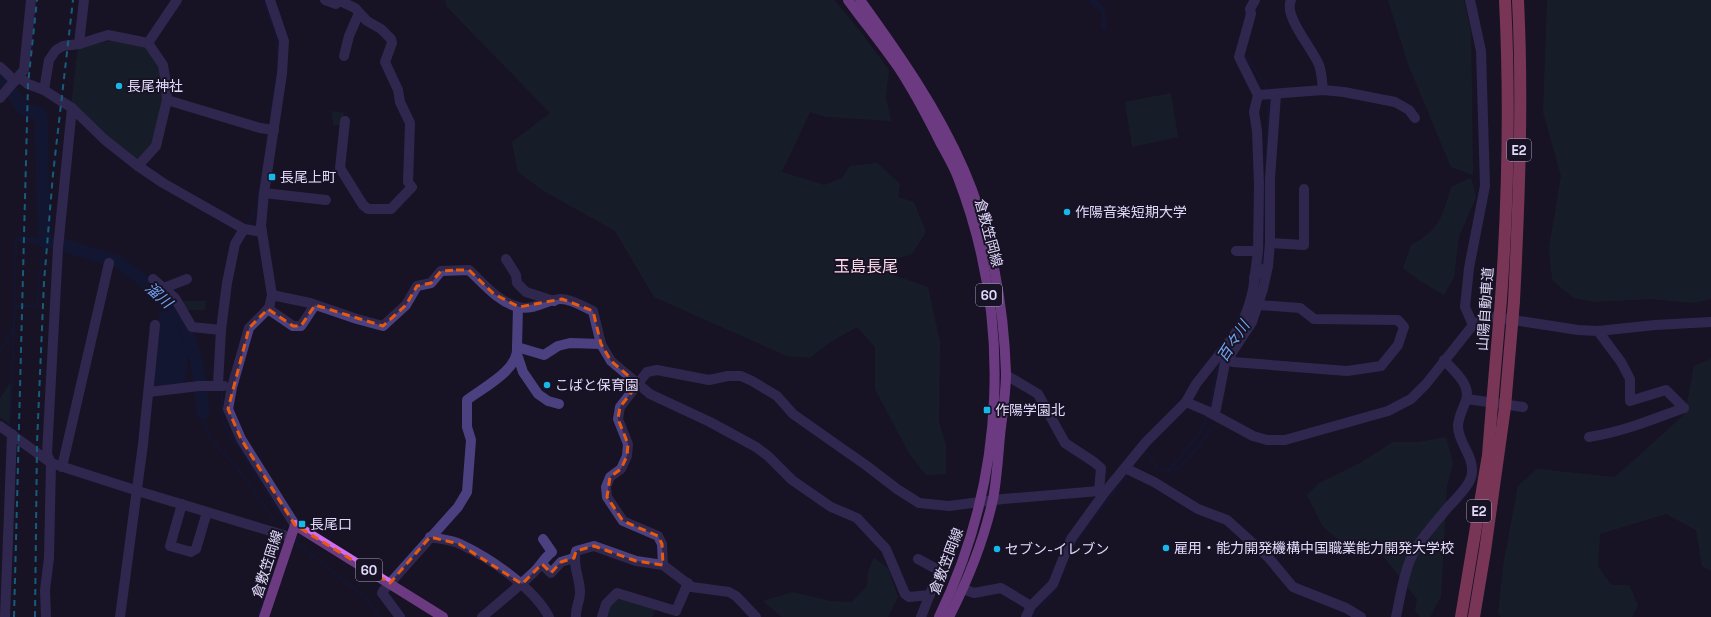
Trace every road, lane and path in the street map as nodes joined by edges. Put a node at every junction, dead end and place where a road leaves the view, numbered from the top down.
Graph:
1 (31, 0) edge
2 (84, 0) edge
3 (177, 0) edge
4 (270, 0) edge
5 (325, 0) edge
6 (338, 0) edge
7 (848, 0) edge
8 (860, 0) edge
9 (1255, 0) edge
10 (1291, 0) edge
11 (1470, 0) edge
12 (1505, 0) edge
13 (1518, 0) edge
14 (356, 7) edge
15 (148, 43) junction
16 (79, 44) junction
17 (344, 56) dead end
18 (0, 67) edge
19 (13, 82) junction
20 (44, 90) junction
21 (1323, 90) junction
22 (1268, 95) junction
23 (0, 98) edge
24 (167, 100) junction
25 (72, 108) junction
26 (1415, 118) dead end
27 (345, 121) dead end
28 (270, 129) junction
29 (138, 166) junction
30 (1264, 185) junction
31 (1304, 189) dead end
32 (264, 193) junction
33 (326, 200) dead end
34 (247, 230) junction
35 (262, 232) junction
36 (1273, 243) junction
37 (1236, 251) dead end
38 (1258, 251) junction
39 (506, 259) dead end
40 (108, 263) dead end
41 (1267, 267) junction
42 (1255, 277) junction
43 (153, 279) dead end
44 (187, 279) dead end
45 (164, 288) junction
46 (272, 295) junction
47 (554, 301) junction
48 (315, 305) junction
49 (1260, 305) junction
50 (518, 307) junction
51 (268, 309) junction
52 (1711, 322) edge
53 (155, 325) dead end
54 (1473, 325) junction
55 (221, 330) junction
56 (1598, 331) junction
57 (601, 344) junction
58 (517, 350) junction
59 (1444, 360) junction
60 (1225, 361) junction
61 (1006, 375) junction
62 (638, 384) junction
63 (223, 385) junction
64 (149, 392) junction
65 (1467, 399) junction
66 (1186, 402) junction
67 (559, 404) dead end
68 (1523, 407) dead end
69 (1210, 413) junction
70 (0, 426) edge
71 (12, 434) junction
72 (1589, 437) dead end
73 (51, 463) junction
74 (62, 466) junction
75 (1127, 469) junction
76 (1102, 491) junction
77 (139, 492) junction
78 (992, 500) junction
79 (981, 502) junction
80 (182, 504) junction
81 (207, 512) junction
82 (295, 525) junction
83 (286, 536) junction
84 (430, 537) junction
85 (543, 539) dead end
86 (574, 558) junction
87 (918, 559) dead end
88 (542, 564) junction
89 (664, 565) junction
90 (688, 583) junction
91 (522, 584) junction
92 (386, 586) junction
93 (963, 589) junction
94 (930, 595) junction
95 (1031, 606) junction
96 (671, 614) edge
97 (0, 616) edge
98 (4, 617) edge
99 (46, 617) edge
100 (120, 617) edge
101 (264, 617) edge
102 (400, 617) edge
103 (443, 617) edge
104 (482, 617) edge
105 (549, 617) edge
106 (576, 617) edge
107 (602, 617) edge
108 (756, 617) edge
109 (921, 617) edge
110 (939, 617) edge
111 (949, 617) edge
112 (1026, 617) edge
113 (1360, 617) edge
114 (1396, 617) edge
115 (1461, 617) edge
116 (1474, 617) edge

1 - 19 street
2 - 16 street
3 - 15 street
4 - 28 street
5 - 6 street
6 - 14 street
7 - 79 main road, 倉敷笠岡線 / 60
8 - 61 main road, 倉敷笠岡線 / 60
9 - 22 street
10 - 21 street
11 - 54 street
12 - 115 highway, 山陽自動車道 / E2, bridge
13 - 116 highway, 山陽自動車道 / E2, bridge
14 - 17 street
14 - 27 street
15 - 16 street
15 - 24 street
16 - 20 street
18 - 19 street
19 - 20 street
19 - 23 street
20 - 25 street
21 - 22 street
21 - 26 street
22 - 30 street
22 - 30 street
24 - 28 street
24 - 29 street
25 - 29 street
25 - 73 street
28 - 32 street
29 - 34 street
30 - 36 street
30 - 38 street
31 - 36 street
32 - 33 street
32 - 35 street
34 - 35 street
34 - 55 street
35 - 46 street
36 - 41 street
37 - 38 street
38 - 42 street
39 - 47 street
40 - 74 street
41 - 42 street
41 - 49 street
42 - 60 street
43 - 45 street
44 - 45 street
45 - 55 street
46 - 48 street
46 - 51 street
47 - 50 street
47 - 57 street
48 - 50 street
48 - 51 street
49 - 60 street
49 - 60 street
50 - 58 street
51 - 63 street
52 - 56 street
53 - 64 street
54 - 56 street
54 - 59 street
55 - 63 street
56 - 72 street
57 - 58 street
57 - 62 street
58 - 67 street
58 - 84 street
59 - 65 street
59 - 69 street
60 - 66 street
60 - 69 street
61 - 76 street
61 - 78 main road, 倉敷笠岡線 / 60
62 - 79 street
62 - 89 street
62 - 94 street
63 - 64 street
63 - 82 street
64 - 77 street
65 - 68 street
65 - 114 street
66 - 69 street
66 - 75 street
70 - 71 street
71 - 73 street
71 - 98 street
73 - 74 street
73 - 99 street
74 - 77 street
75 - 76 street
75 - 113 street
76 - 78 street
76 - 95 street
77 - 80 street
77 - 100 street
78 - 79 street
78 - 93 main road, 倉敷笠岡線 / 60
79 - 110 main road, 倉敷笠岡線 / 60
80 - 81 street
80 - 81 street
81 - 83 street
82 - 83 main road, 倉敷笠岡線
82 - 92 main road, 倉敷笠岡線 / 60
83 - 101 main road, 倉敷笠岡線
84 - 91 street
84 - 92 street
85 - 88 street
86 - 88 street
86 - 89 street
86 - 106 street
87 - 94 street
88 - 91 street
89 - 90 street
90 - 96 street
90 - 108 street
91 - 104 street
91 - 105 street
92 - 102 street
92 - 103 main road, 倉敷笠岡線 / 60
93 - 95 street
93 - 111 main road, 倉敷笠岡線 / 60
94 - 109 street
95 - 112 street
96 - 107 street
97 - 98 street

